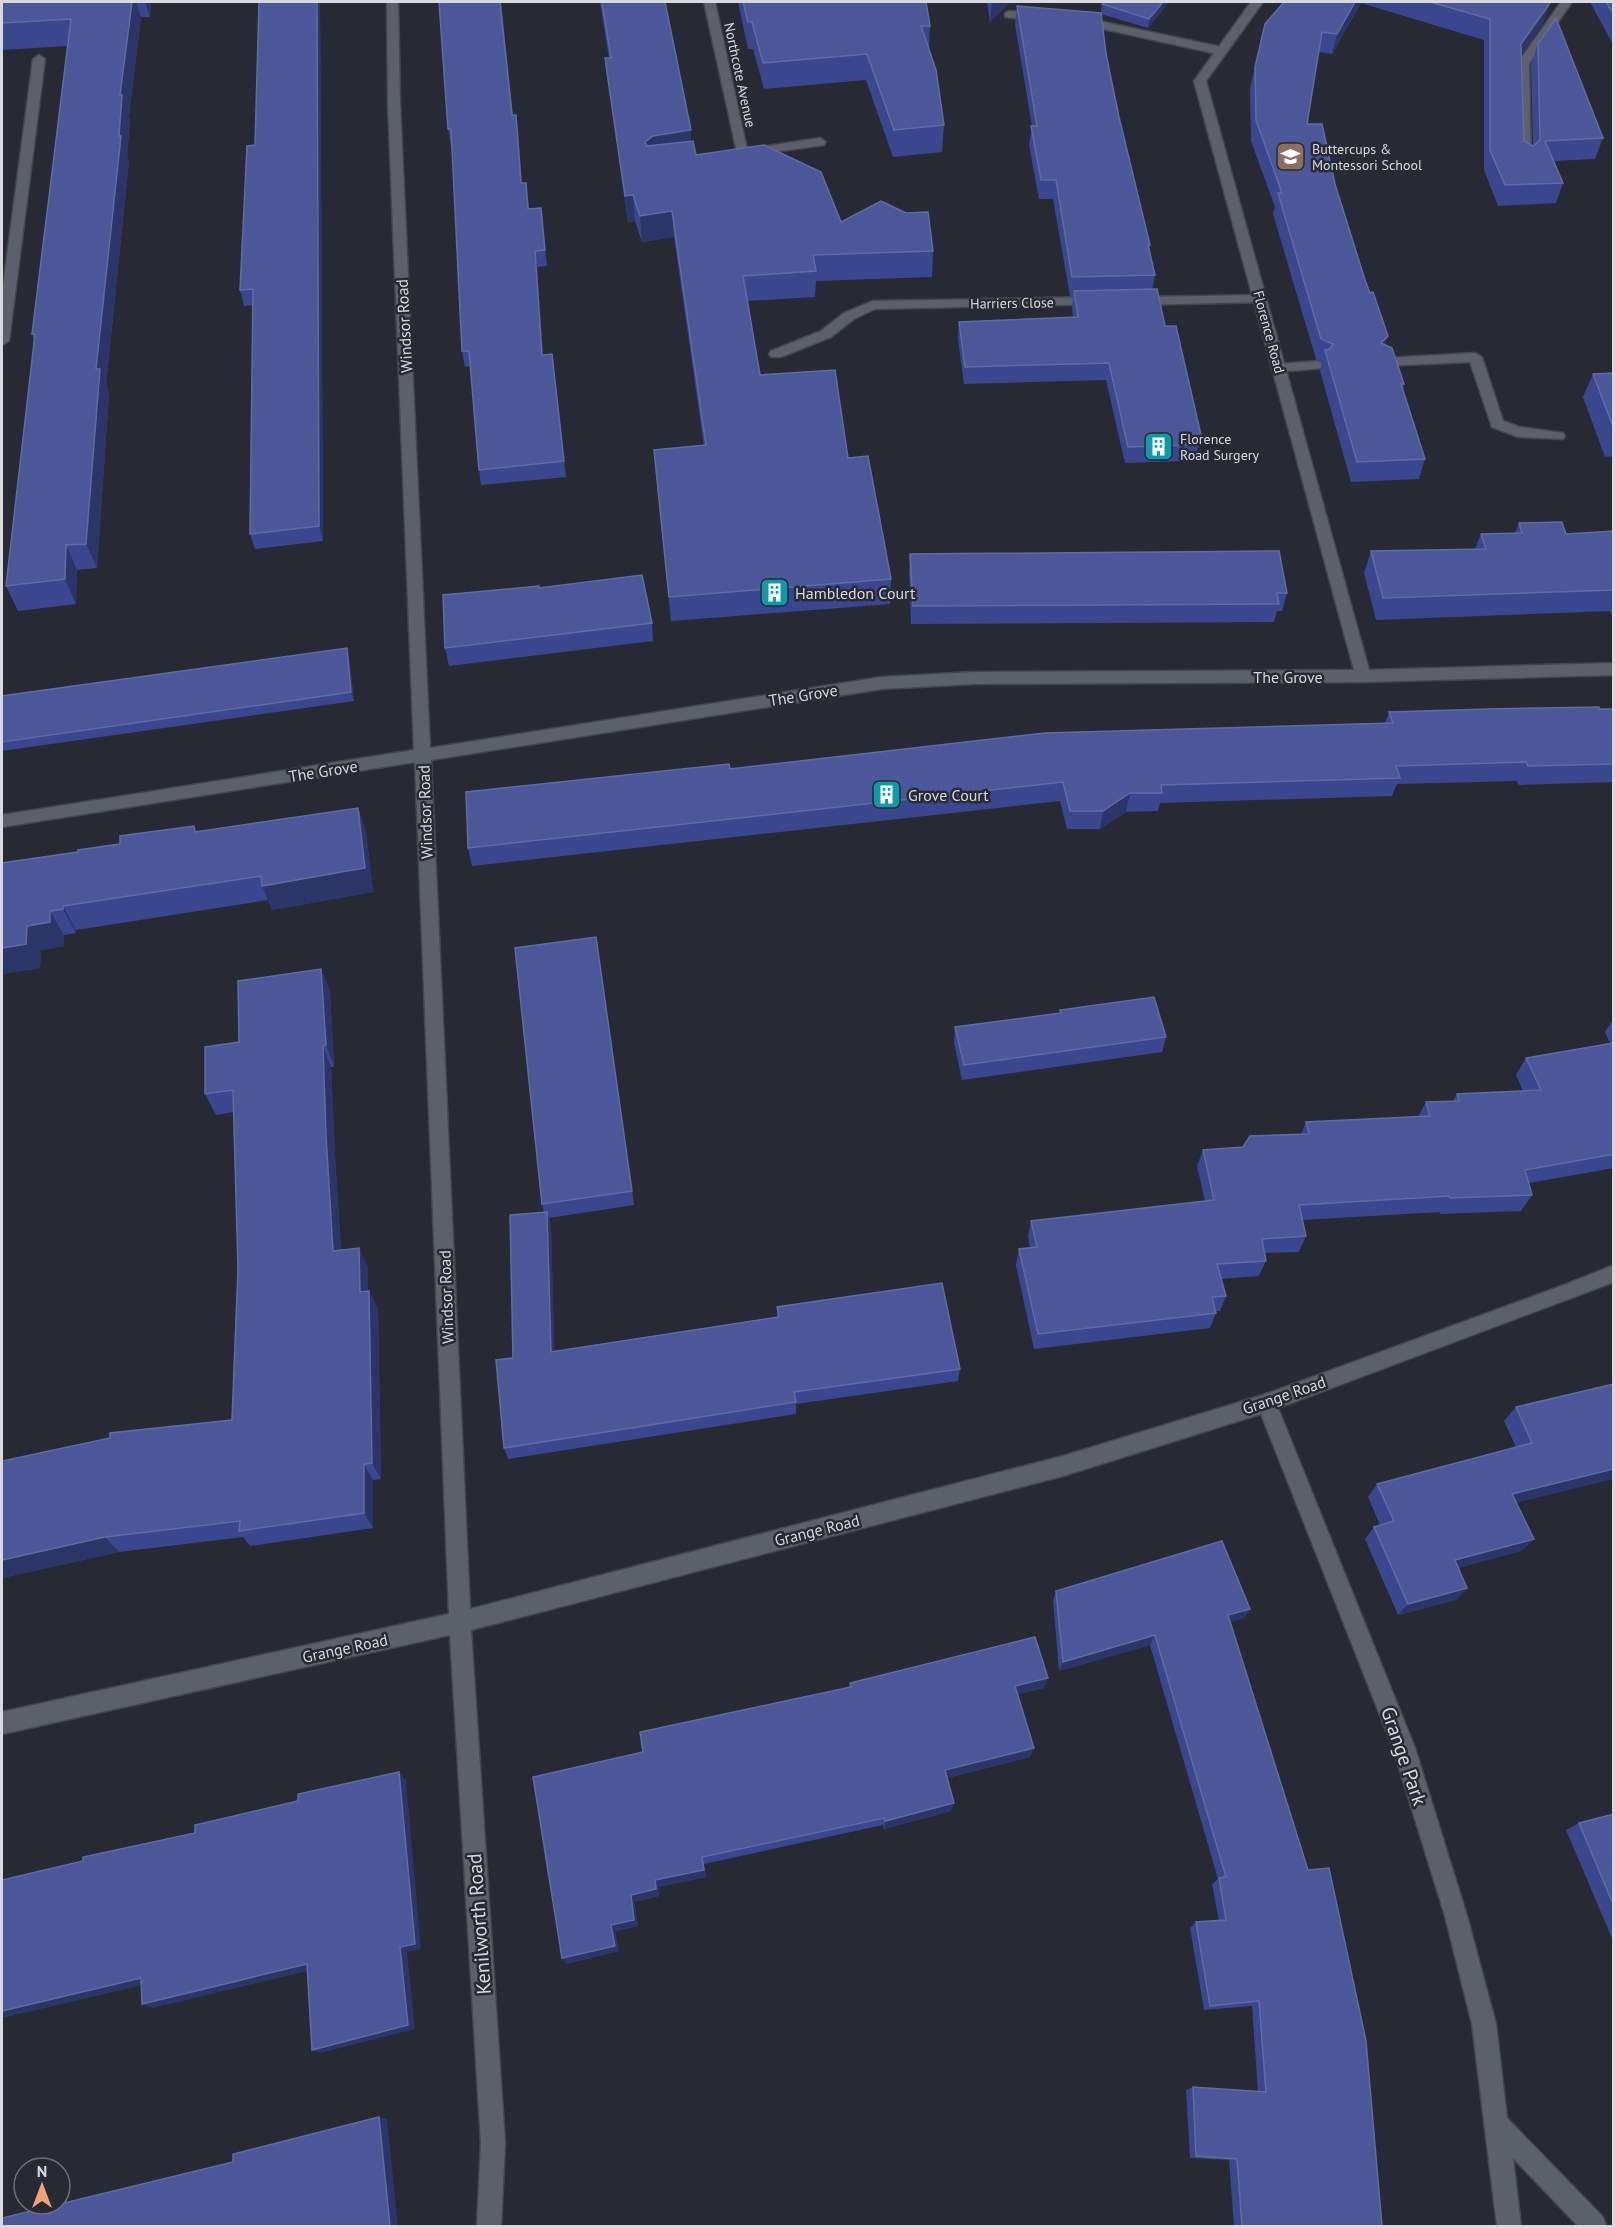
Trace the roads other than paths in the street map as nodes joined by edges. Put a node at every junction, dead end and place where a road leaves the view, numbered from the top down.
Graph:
1 (392, 2) edge
2 (709, 2) edge
3 (1257, 2) edge
4 (1566, 2) edge
5 (1009, 15) dead end
6 (1050, 18) edge
7 (1070, 20) edge
8 (1222, 51) junction
9 (39, 59) dead end
10 (820, 141) dead end
11 (1525, 161) edge
12 (1260, 299) junction
13 (2, 342) edge
14 (776, 354) dead end
15 (1384, 362) edge
16 (1318, 365) dead end
17 (1279, 368) junction
18 (1558, 436) dead end
19 (1614, 669) edge
20 (1363, 676) junction
21 (423, 755) junction
22 (2, 821) edge
23 (1614, 1273) edge
24 (1266, 1403) junction
25 (460, 1622) junction
26 (2, 1723) edge
27 (1496, 2122) junction
28 (489, 2226) edge
29 (1509, 2226) edge
30 (1594, 2226) edge

1 - 21 street, Windsor Road
2 - 10 street, Northcote Avenue
3 - 8 street, Florence Road
4 - 11 street
5 - 6 street
7 - 8 street
8 - 12 street, Florence Road
9 - 13 street
12 - 14 street, Harriers Close
12 - 17 street, Florence Road
15 - 18 street
16 - 17 street
17 - 20 street, Florence Road
19 - 20 street, The Grove
20 - 21 street, The Grove
21 - 22 street, The Grove
21 - 25 street, Windsor Road
23 - 24 street, Grange Road
24 - 25 street, Grange Road
24 - 27 street, Grange Park
25 - 26 street, Grange Road
25 - 28 street, Kenilworth Road
27 - 29 street, Grange Park
27 - 30 street

